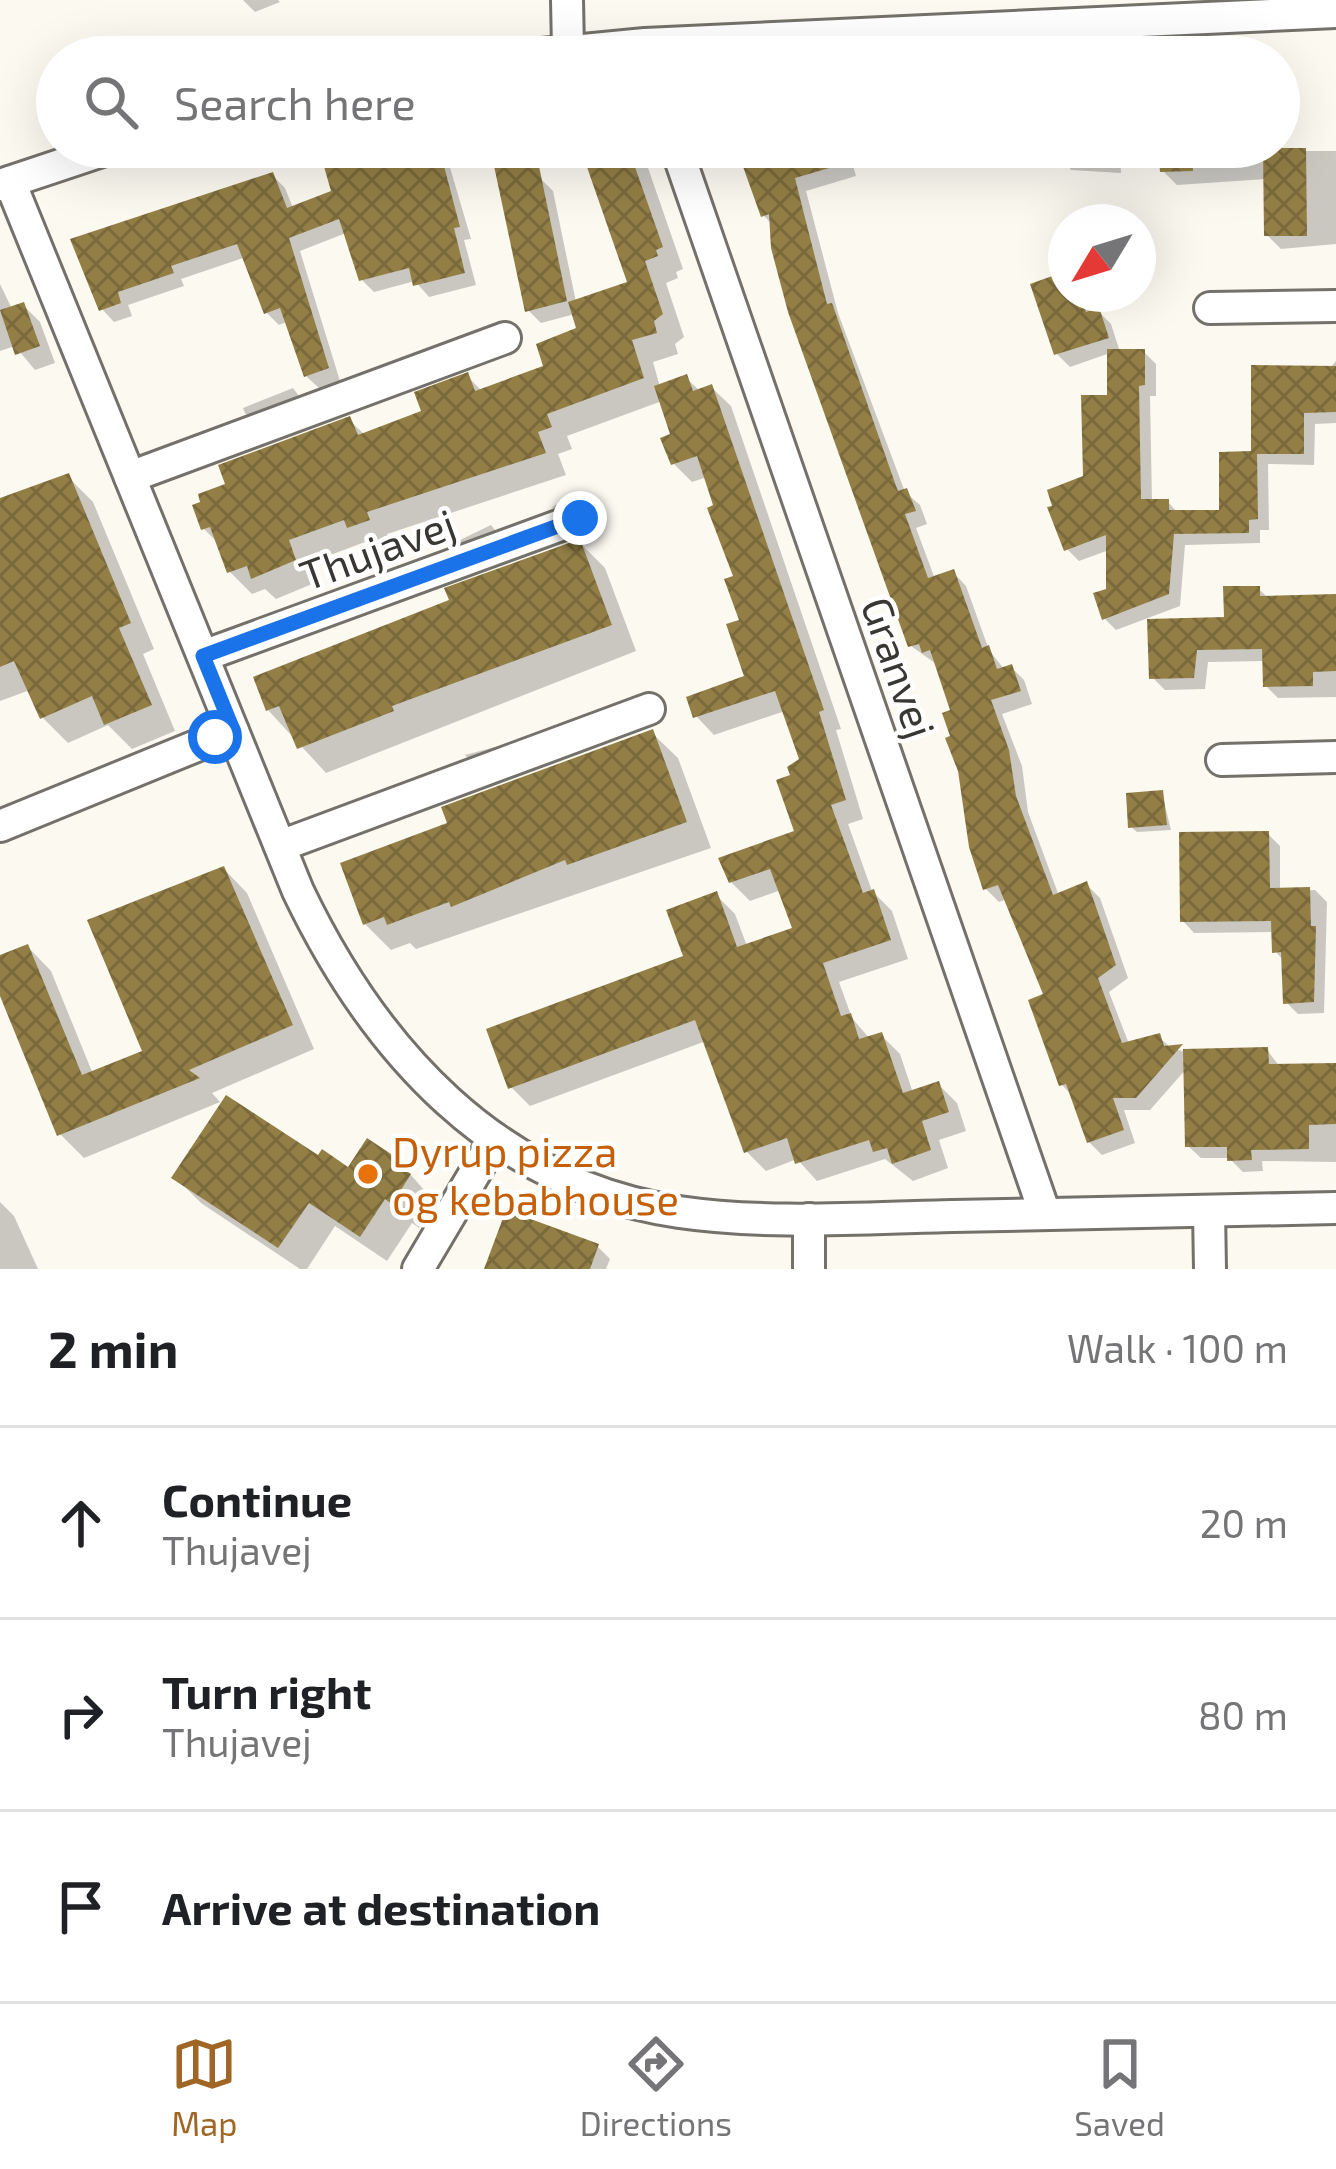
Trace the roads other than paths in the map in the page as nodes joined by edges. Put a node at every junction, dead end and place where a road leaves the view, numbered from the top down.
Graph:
1 (567, 0) edge
2 (1336, 12) edge
3 (568, 36) edge
4 (911, 36) edge
5 (52, 168) edge
6 (683, 168) edge
7 (5, 184) edge
8 (1336, 306) edge
9 (1210, 308) dead end
10 (505, 338) dead end
11 (130, 477) junction
12 (580, 518) dead end
13 (203, 656) junction
14 (649, 710) dead end
15 (233, 730) junction
16 (1336, 757) edge
17 (1222, 760) dead end
18 (0, 826) edge
19 (280, 847) junction
20 (496, 1139) junction
21 (1336, 1208) edge
22 (1209, 1211) junction
23 (1045, 1214) junction
24 (809, 1219) junction
25 (418, 1269) edge
26 (809, 1269) edge
27 (1210, 1269) edge

1 - 3 street
2 - 4 street
5 - 7 street
6 - 23 street, Granvej
7 - 11 street
8 - 9 street
10 - 11 street
11 - 13 street
12 - 13 street, Thujavej
13 - 15 street
14 - 19 street
15 - 18 street
15 - 19 street
16 - 17 street
19 - 20 street
20 - 24 street
20 - 25 street
21 - 22 street
22 - 23 street
22 - 27 street
23 - 24 street
24 - 26 street

